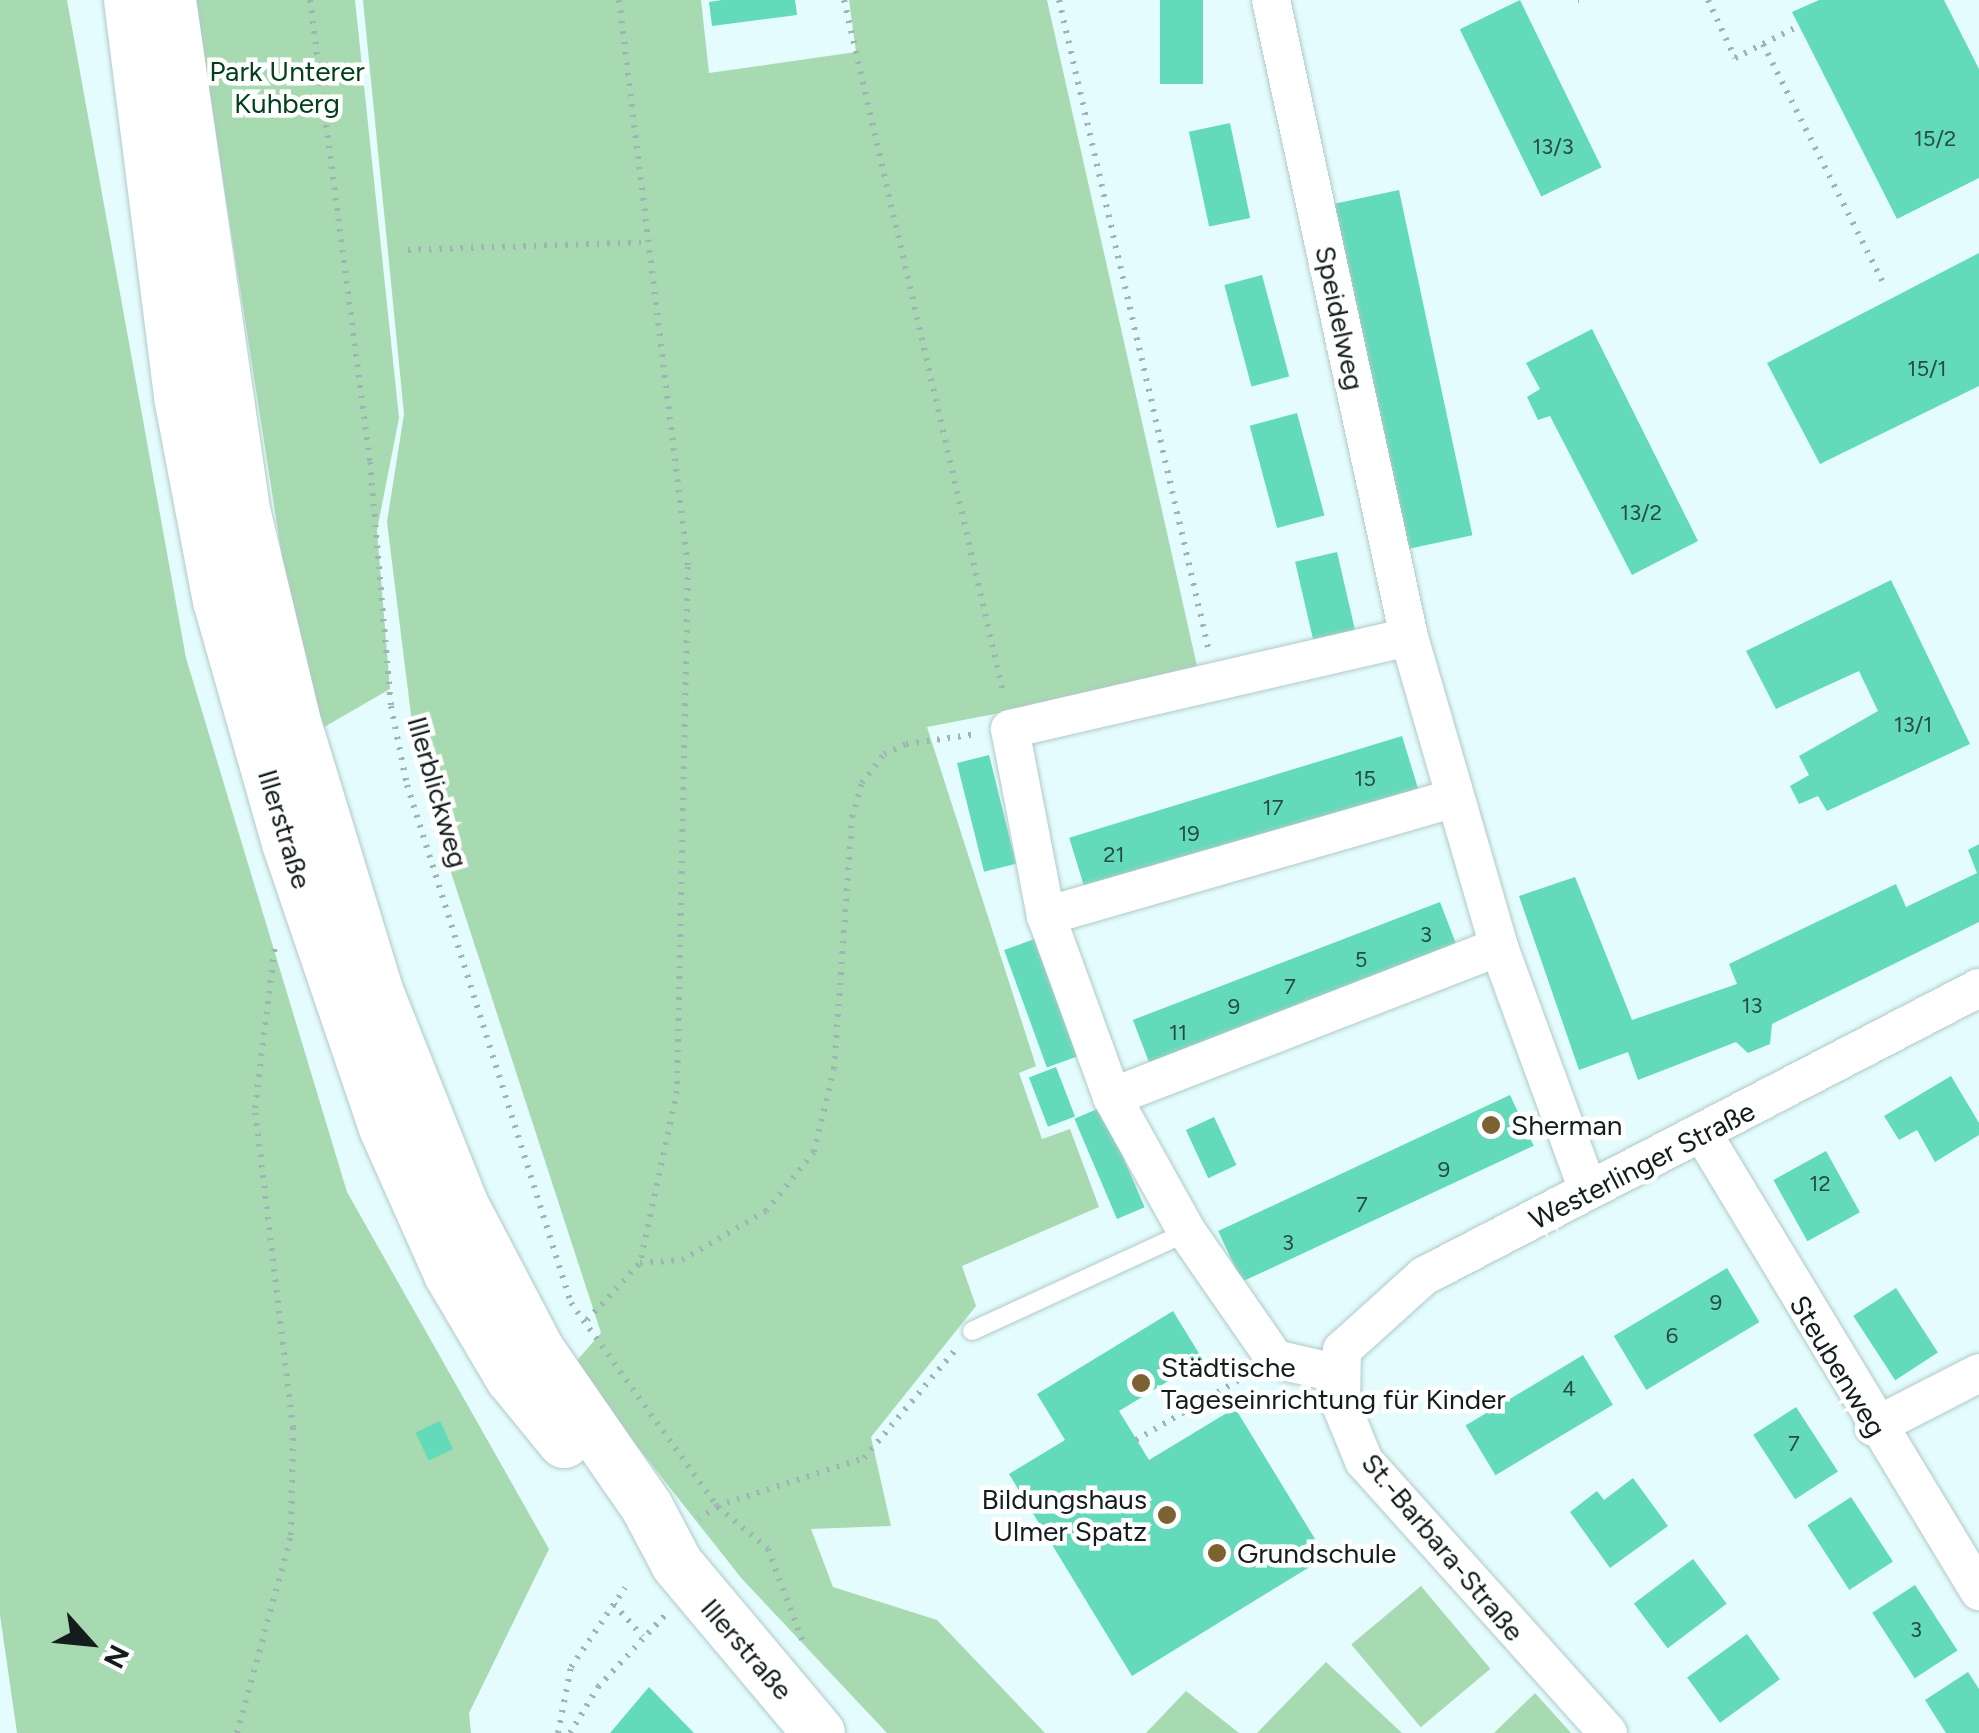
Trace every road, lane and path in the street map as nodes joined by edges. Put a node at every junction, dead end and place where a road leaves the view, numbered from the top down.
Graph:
1 (130, 0) edge
2 (170, 0) edge
3 (310, 0) edge
4 (619, 0) edge
5 (844, 0) edge
6 (1059, 0) edge
7 (1271, 0) edge
8 (1708, 0) edge
9 (1799, 26) dead end
10 (1763, 44) junction
11 (649, 242) junction
12 (408, 250) dead end
13 (1882, 280) dead end
14 (1409, 637) junction
15 (1216, 681) junction
16 (1010, 728) junction
17 (1454, 798) junction
18 (1046, 916) junction
19 (276, 938) dead end
20 (1499, 947) junction
21 (1979, 988) edge
22 (1112, 1097) junction
23 (1704, 1136) junction
24 (1588, 1190) junction
25 (1187, 1232) junction
26 (640, 1263) junction
27 (587, 1320) junction
28 (972, 1331) joint
29 (1276, 1359) junction
30 (1979, 1373) edge
31 (1340, 1374) junction
32 (1874, 1428) junction
33 (1136, 1440) dead end
34 (717, 1506) junction
35 (689, 1558) junction
36 (626, 1588) dead end
37 (1979, 1591) edge
38 (614, 1604) junction
39 (642, 1636) junction
40 (809, 1658) dead end
41 (237, 1733) edge
42 (558, 1733) edge
43 (570, 1733) edge
44 (819, 1733) edge
45 (1608, 1733) edge

1 - 35 main road, Illerstraße
2 - 35 main road, Illerstraße
3 - 27 path, Illerblickweg
4 - 11 path
5 - 16 path
6 - 15 path
7 - 14 street, Speidelweg
8 - 10 path
9 - 10 path
10 - 13 path
11 - 12 path
11 - 26 path
14 - 15 street
14 - 17 street, Speidelweg
15 - 16 street
16 - 18 street
16 - 26 path
17 - 18 street
17 - 20 street, Speidelweg
18 - 22 street
19 - 41 path
20 - 22 street
20 - 24 street, Speidelweg
21 - 23 street, Westerlinger Straße
22 - 25 street
23 - 24 street, Westerlinger Straße
23 - 32 street, Steubenweg
24 - 31 street, Westerlinger Straße
25 - 28 lane
25 - 29 street
26 - 27 path
27 - 34 path, Illerblickweg
28 - 34 path
29 - 31 street
29 - 33 path
30 - 32 street
31 - 45 street, St.-Barbara-Straße
32 - 37 street, Steubenweg
34 - 35 path
34 - 40 path, Illerblickweg
35 - 39 path
35 - 44 main road, Illerstraße
36 - 38 path
38 - 39 path
38 - 42 path
39 - 43 path

